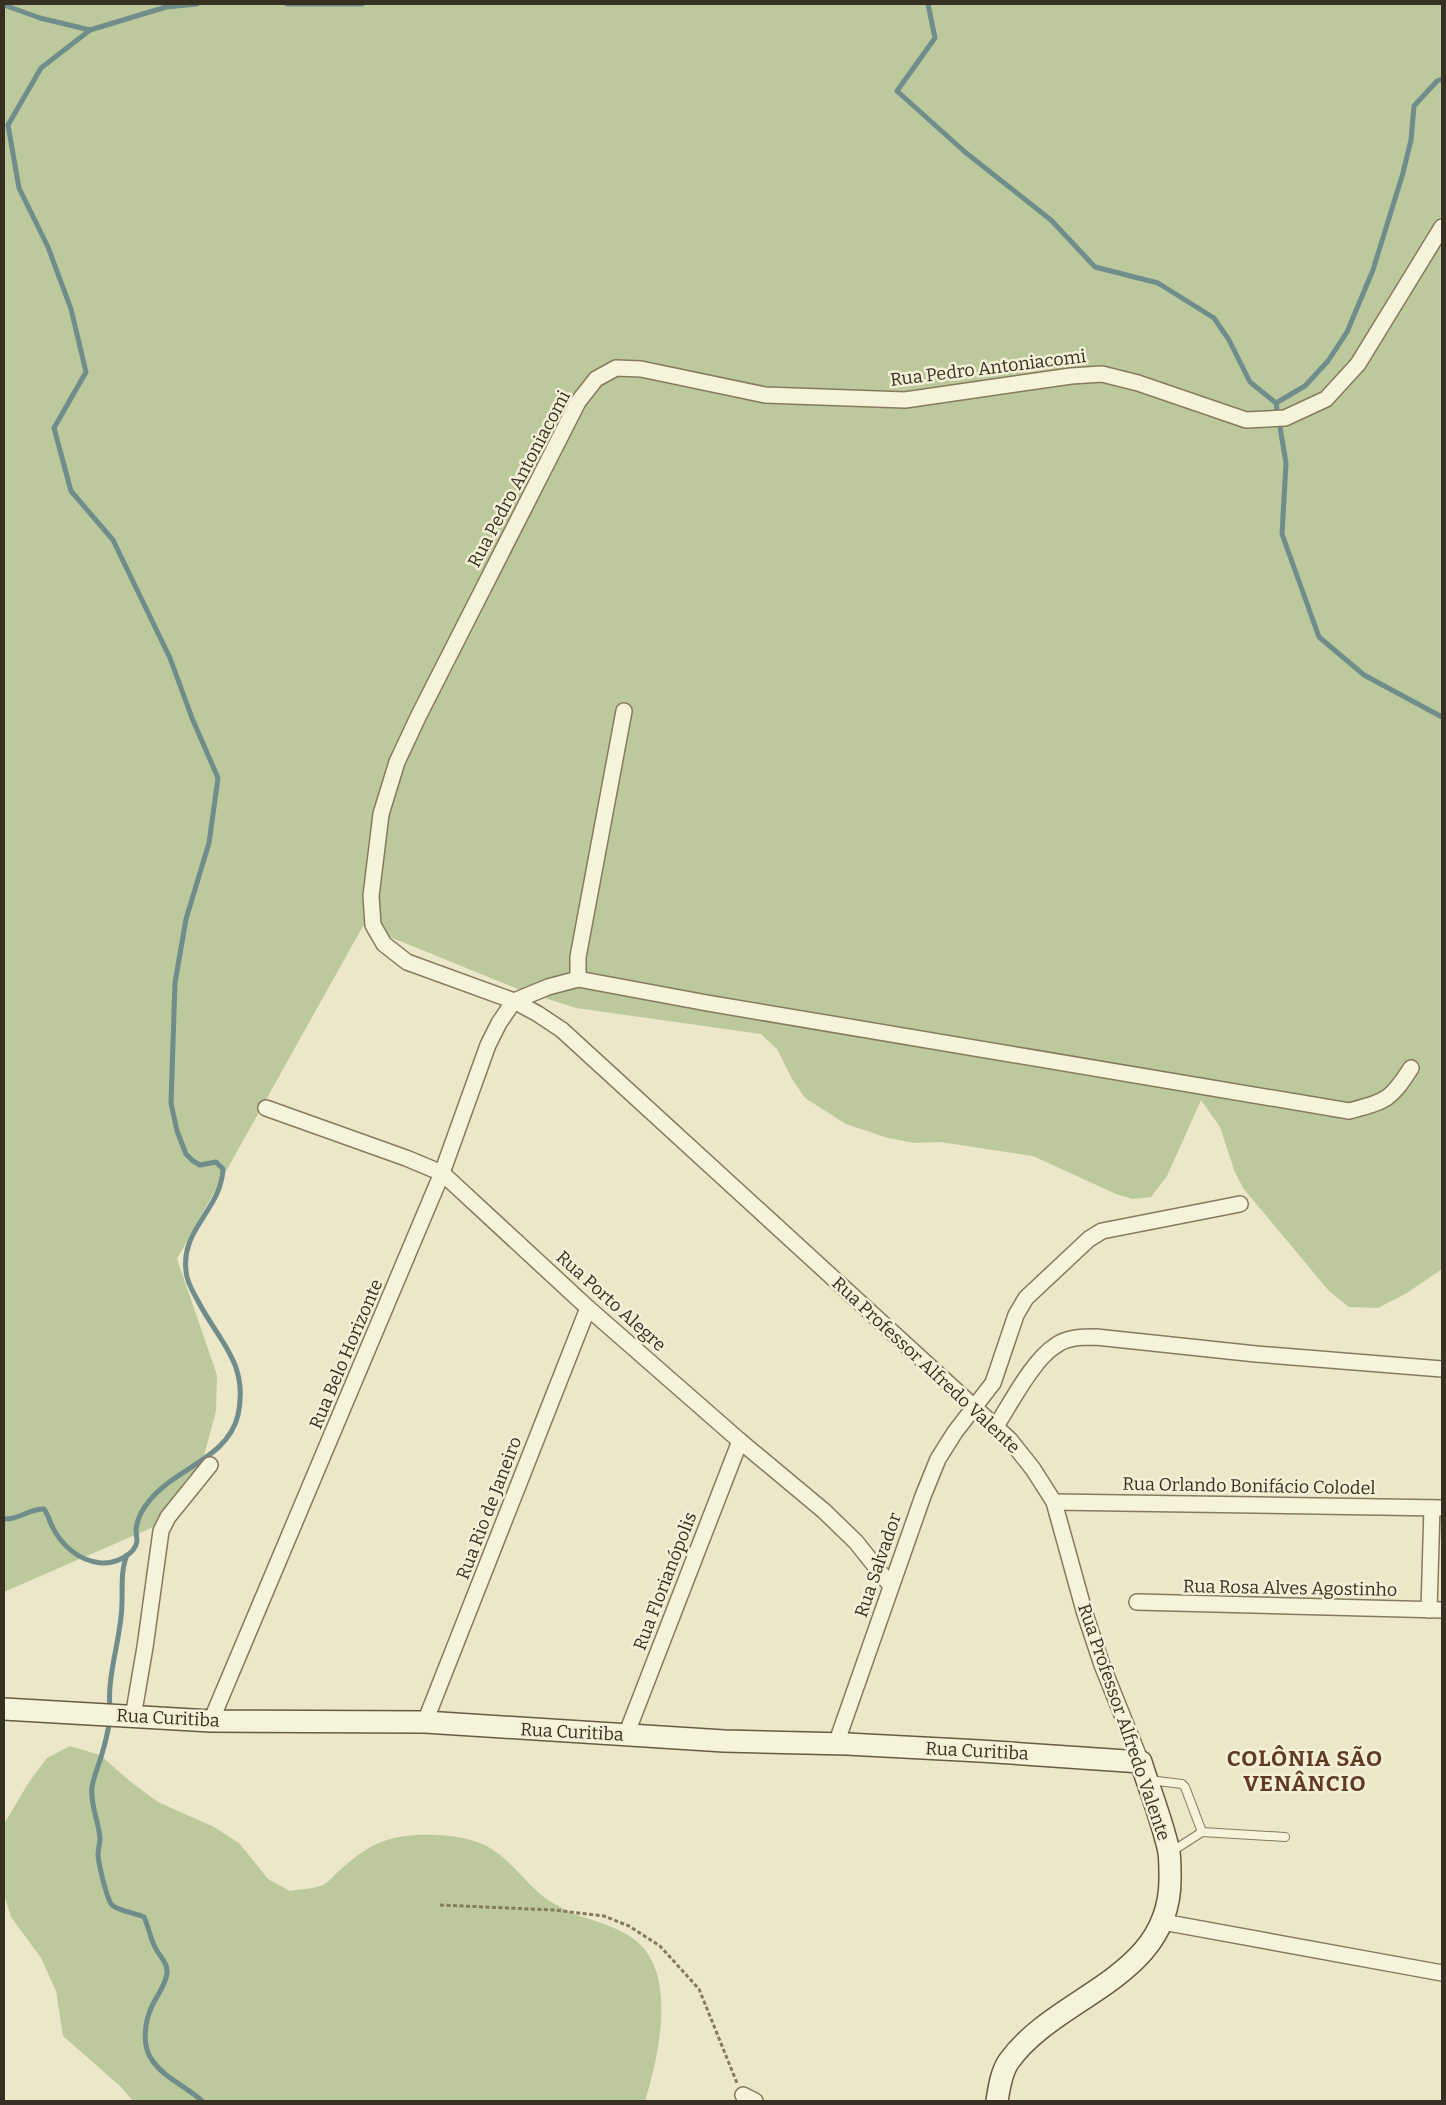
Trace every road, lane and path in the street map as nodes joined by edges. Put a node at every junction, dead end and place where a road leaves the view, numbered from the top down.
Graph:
1 (1442, 227) edge
2 (624, 711) dead end
3 (578, 979) junction
4 (514, 1001) junction
5 (1411, 1068) dead end
6 (266, 1108) dead end
7 (442, 1173) junction
8 (1240, 1204) dead end
9 (588, 1308) junction
10 (1442, 1369) edge
11 (974, 1408) junction
12 (996, 1426) junction
13 (740, 1441) junction
14 (210, 1465) dead end
15 (1054, 1502) junction
16 (1437, 1508) edge
17 (891, 1586) junction
18 (1137, 1602) dead end
19 (1436, 1610) edge
20 (4, 1709) edge
21 (133, 1717) junction
22 (211, 1721) junction
23 (425, 1722) junction
24 (626, 1735) junction
25 (836, 1744) junction
26 (1144, 1771) junction
27 (1202, 1832) junction
28 (1285, 1837) dead end
29 (1169, 1853) junction
30 (440, 1905) dead end
31 (1163, 1922) junction
32 (1442, 1973) edge
33 (749, 2098) edge
34 (997, 2101) edge

1 - 4 street, Rua Pedro Antoniacomi
2 - 3 street
3 - 4 street
3 - 5 street
4 - 7 street, Rua Belo Horizonte
4 - 11 street, Rua Professor Alfredo Valente
6 - 7 street, Rua Porto Alegre
7 - 9 street, Rua Porto Alegre
7 - 22 street, Rua Belo Horizonte
8 - 11 street, Rua Salvador
9 - 13 street, Rua Porto Alegre
9 - 23 street, Rua Rio de Janeiro
10 - 12 street
11 - 12 street, Rua Professor Alfredo Valente
11 - 17 street, Rua Salvador
12 - 15 street, Rua Professor Alfredo Valente
13 - 17 street, Rua Porto Alegre
13 - 24 street, Rua Florianópolis
14 - 21 street
15 - 16 street, Rua Orlando Bonifácio Colodel
15 - 26 street, Rua Professor Alfredo Valente
16 - 19 street
17 - 25 street, Rua Salvador
18 - 19 street, Rua Rosa Alves Agostinho
20 - 21 street, Rua Curitiba
21 - 22 street, Rua Curitiba
22 - 23 street, Rua Curitiba
23 - 24 street, Rua Curitiba
24 - 25 street, Rua Curitiba
25 - 26 street, Rua Curitiba
26 - 27 lane
26 - 29 street, Rua Professor Alfredo Valente
27 - 28 lane
27 - 29 lane
29 - 31 street, Rua Professor Alfredo Valente
30 - 33 path
31 - 32 street
31 - 34 street, Rua Professor Alfredo Valente

